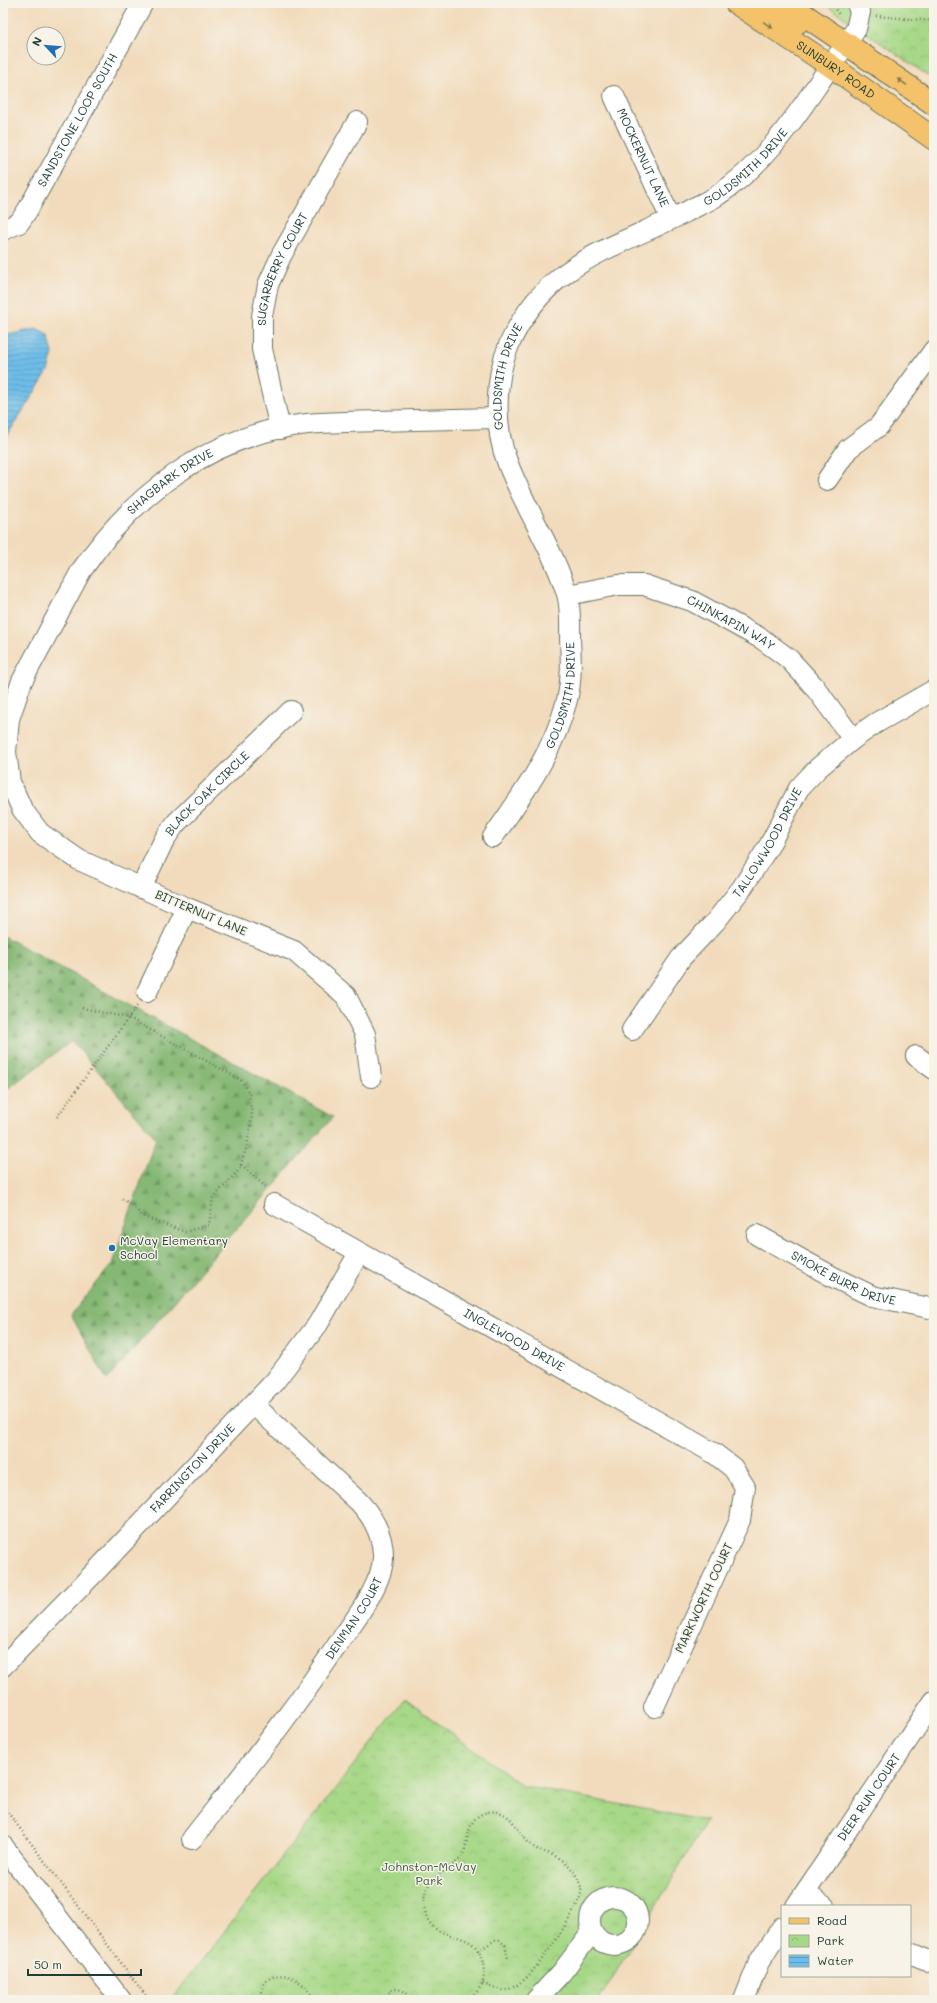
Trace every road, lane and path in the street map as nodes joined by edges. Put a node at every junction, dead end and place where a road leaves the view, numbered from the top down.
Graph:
1 (143, 3) edge
2 (736, 3) edge
3 (767, 3) edge
4 (787, 3) edge
5 (859, 8) edge
6 (934, 21) edge
7 (846, 44) junction
8 (831, 66) junction
9 (614, 96) dead end
10 (934, 104) edge
11 (934, 118) edge
12 (357, 122) dead end
13 (934, 139) edge
14 (671, 219) junction
15 (4, 230) edge
16 (934, 350) edge
17 (498, 418) junction
18 (280, 429) junction
19 (827, 480) dead end
20 (568, 595) junction
21 (934, 690) edge
22 (291, 711) dead end
23 (854, 740) junction
24 (5, 767) edge
25 (493, 837) dead end
26 (141, 888) junction
27 (186, 908) junction
28 (147, 992) joint
29 (82, 1008) dead end
30 (129, 1018) junction
31 (632, 1030) dead end
32 (916, 1056) dead end
33 (934, 1069) edge
34 (371, 1077) dead end
35 (57, 1117) dead end
36 (241, 1165) junction
37 (120, 1198) dead end
38 (274, 1204) joint
39 (757, 1235) dead end
40 (360, 1253) junction
41 (934, 1309) edge
42 (254, 1405) junction
43 (745, 1487) joint
44 (3, 1666) edge
45 (934, 1701) edge
46 (654, 1707) dead end
47 (3, 1806) edge
48 (192, 1839) dead end
49 (3, 1846) edge
50 (800, 1900) edge
51 (820, 1905) edge
52 (781, 1929) edge
53 (592, 1932) dead end
54 (478, 1951) junction
55 (911, 1953) edge
56 (508, 1958) dead end
57 (934, 1963) edge
58 (482, 1983) junction
59 (121, 2000) edge
60 (149, 2000) edge
61 (260, 2000) edge
62 (315, 2000) edge
63 (385, 2000) edge
64 (412, 2000) edge
65 (468, 2000) edge
66 (536, 2000) edge
67 (744, 2000) edge

1 - 15 street, SANDSTONE LOOP SOUTH
2 -> 8 main road, SUNBURY ROAD
3 - 7 main road
4 - 7 main road
5 - 6 path
5 - 7 street, GOLDSMITH DRIVE
7 - 8 street, GOLDSMITH DRIVE
10 -> 7 main road
8 - 11 main road
8 - 13 main road, SUNBURY ROAD
8 - 14 street, GOLDSMITH DRIVE
9 - 14 street, MOCKERNUT LANE
12 - 18 street, SUGARBERRY COURT
14 - 17 street, GOLDSMITH DRIVE
16 - 19 street
17 - 18 street, SHAGBARK DRIVE
17 - 20 street, GOLDSMITH DRIVE
18 - 24 street, SHAGBARK DRIVE
20 - 23 street, CHINKAPIN WAY
20 - 25 street, GOLDSMITH DRIVE
21 - 23 street, TALLOWWOOD DRIVE
22 - 26 street, BLACK OAK CIRCLE
23 - 31 street, TALLOWWOOD DRIVE
24 - 26 street, BITTERNUT LANE
26 - 27 street, BITTERNUT LANE
27 - 28 street
27 - 34 street, BITTERNUT LANE
28 - 30 path
29 - 30 path
30 - 35 path
30 - 36 path
32 - 33 street
36 - 37 path
36 - 38 path
38 - 40 street, INGLEWOOD DRIVE
39 - 41 street, SMOKE BURR DRIVE
40 - 42 street, FARRINGTON DRIVE
40 - 43 street, INGLEWOOD DRIVE
42 - 44 street, FARRINGTON DRIVE
42 - 48 street, DENMAN COURT
43 - 46 street, MARKWORTH COURT
45 - 50 street, DEER RUN COURT
47 - 60 path
49 - 59 street
50 - 51 street
52 - 67 street
53 - 66 street
54 - 56 path
54 - 58 path
54 - 58 path
55 - 57 street
58 - 65 path
61 - 62 path
63 - 64 path

